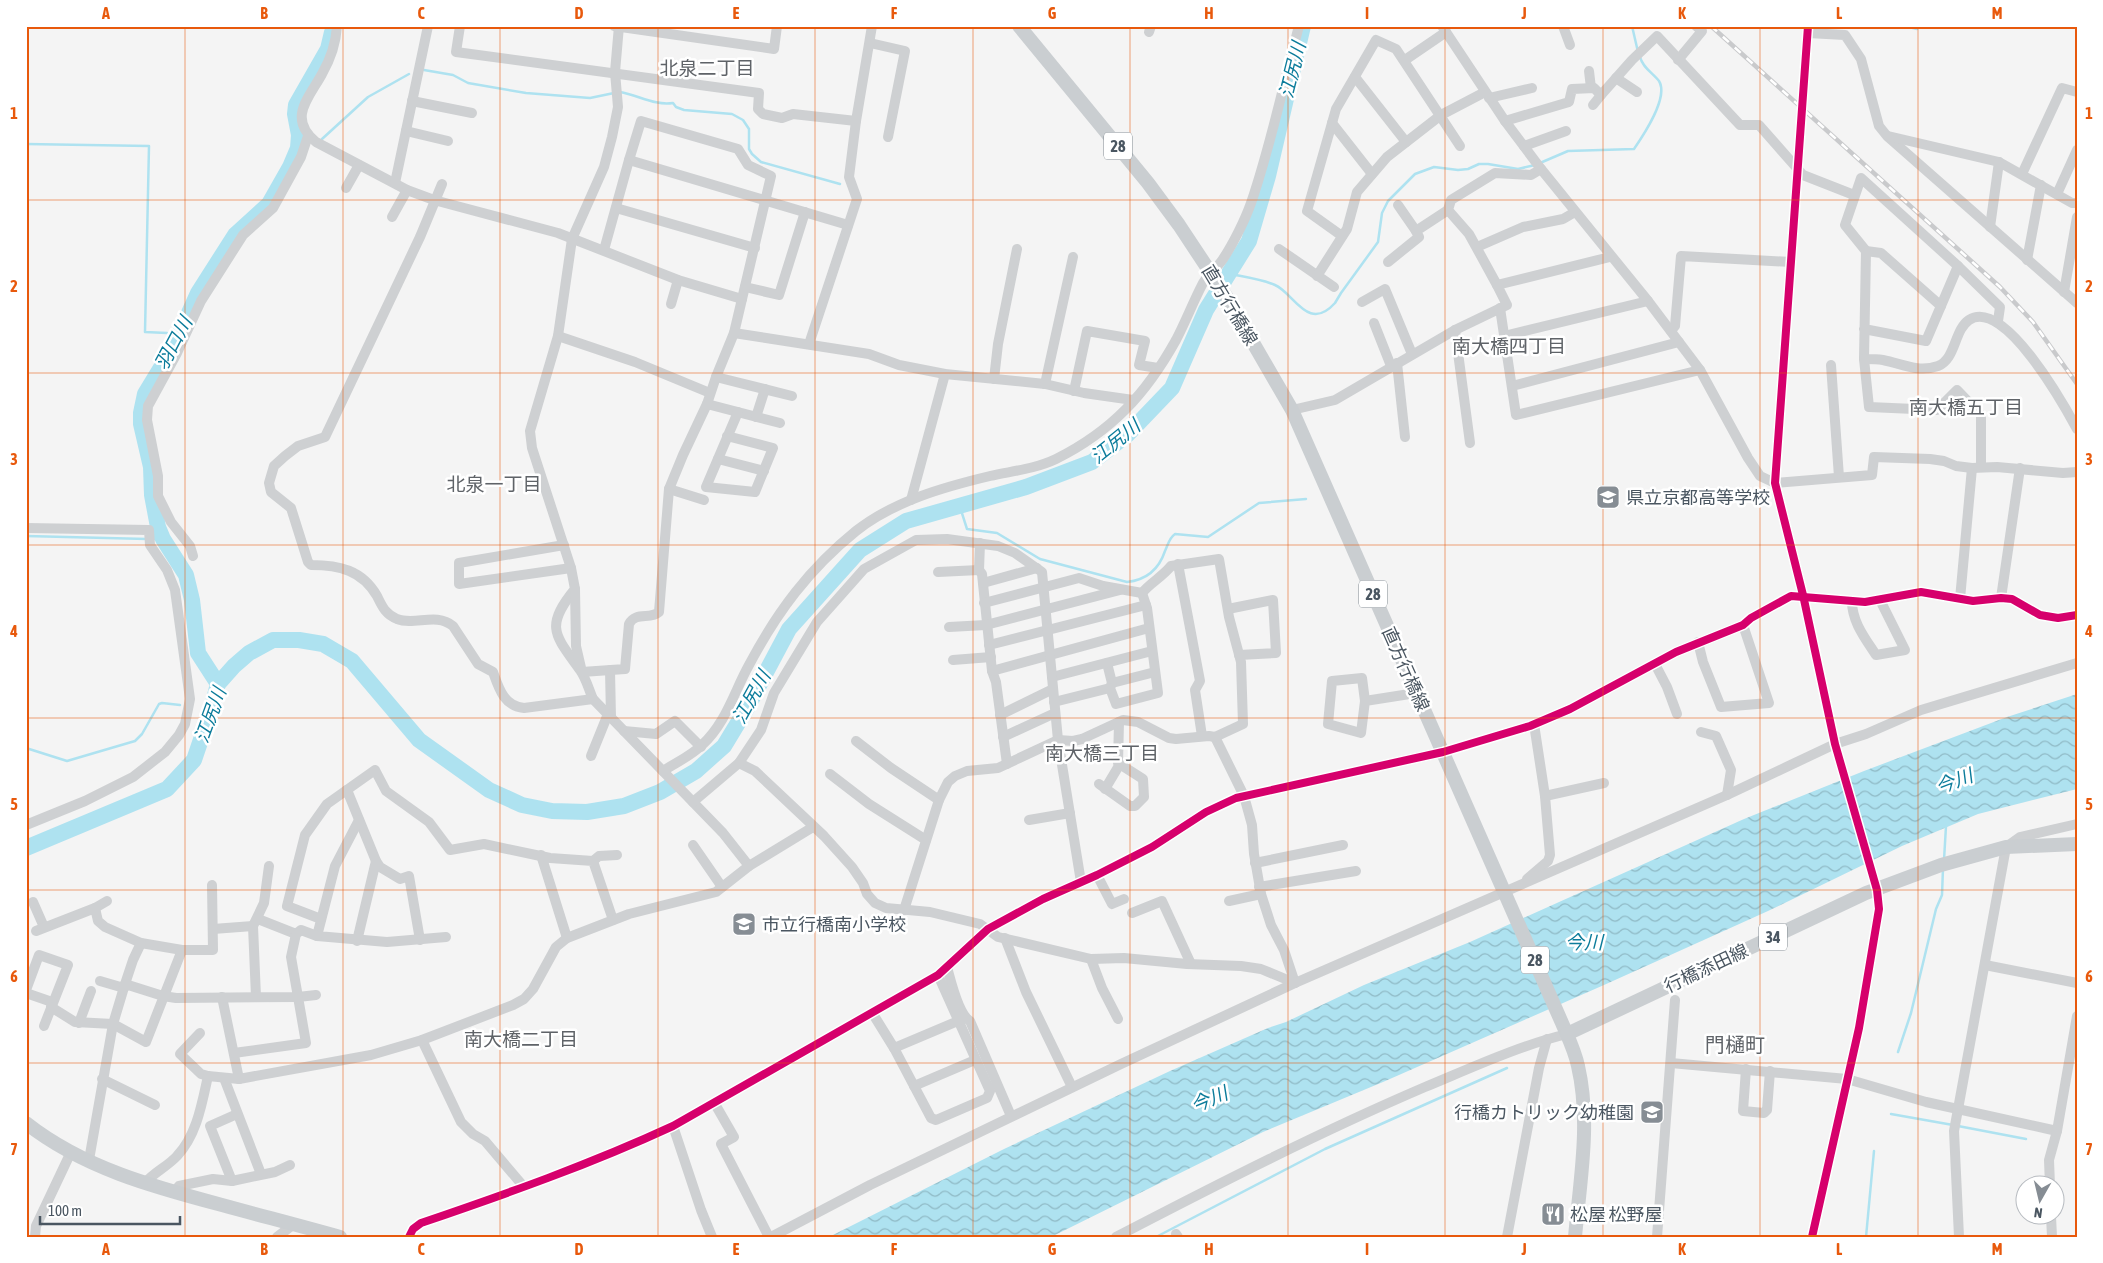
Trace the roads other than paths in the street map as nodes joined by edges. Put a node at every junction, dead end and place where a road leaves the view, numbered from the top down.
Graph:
1 (337, 26) edge
2 (428, 26) edge
3 (460, 26) edge
4 (777, 26) edge
5 (872, 26) edge
6 (1020, 26) edge
7 (1299, 26) edge
8 (1563, 26) edge
9 (1696, 26) edge
10 (617, 27) edge
11 (1444, 29) edge
12 (1808, 30) edge
13 (1656, 31) edge
14 (870, 43) junction
15 (1570, 45) dead end
16 (1405, 60) junction
17 (1678, 60) junction
18 (1589, 71) dead end
19 (615, 72) junction
20 (1355, 77) junction
21 (1616, 78) junction
22 (1532, 88) dead end
23 (1590, 88) junction
24 (1637, 92) dead end
25 (2077, 92) edge
26 (1601, 94) junction
27 (1487, 95) junction
28 (412, 101) junction
29 (1593, 105) dead end
30 (472, 113) dead end
31 (1441, 115) junction
32 (856, 122) junction
33 (1505, 122) junction
34 (1332, 123) junction
35 (406, 131) junction
36 (1566, 131) dead end
37 (308, 136) junction
38 (1887, 136) junction
39 (888, 137) dead end
40 (448, 141) dead end
41 (1406, 142) junction
42 (1460, 146) dead end
43 (1524, 146) junction
44 (2077, 150) edge
45 (629, 160) junction
46 (1999, 162) junction
47 (359, 165) junction
48 (1541, 169) junction
49 (1797, 170) junction
50 (1372, 174) junction
51 (2022, 174) junction
52 (395, 183) junction
53 (442, 184) dead end
54 (2041, 185) junction
55 (346, 188) dead end
56 (407, 190) junction
57 (2057, 194) junction
58 (1854, 195) junction
59 (434, 200) junction
60 (766, 201) junction
61 (2077, 203) edge
62 (1398, 205) dead end
63 (616, 208) junction
64 (1448, 210) junction
65 (805, 212) junction
66 (1575, 212) junction
67 (2077, 217) edge
68 (392, 218) dead end
69 (848, 225) junction
70 (1990, 227) junction
71 (1416, 231) junction
72 (1342, 236) junction
73 (572, 239) junction
74 (1476, 247) junction
75 (754, 248) junction
76 (1016, 249) dead end
77 (1279, 249) dead end
78 (604, 250) junction
79 (1866, 251) junction
80 (1073, 257) dead end
81 (1610, 257) junction
82 (2027, 260) junction
83 (1388, 262) dead end
84 (1791, 262) junction
85 (1958, 266) junction
86 (1211, 272) junction
87 (1317, 276) junction
88 (678, 280) junction
89 (1497, 285) junction
90 (745, 287) junction
91 (1334, 287) dead end
92 (2064, 292) junction
93 (742, 299) junction
94 (1648, 301) junction
95 (1362, 302) dead end
96 (2077, 303) edge
97 (671, 304) dead end
98 (1941, 306) junction
99 (1500, 308) junction
100 (1998, 322) junction
101 (1374, 323) dead end
102 (1864, 329) junction
103 (1455, 330) junction
104 (1670, 331) junction
105 (734, 333) junction
106 (558, 336) junction
107 (1504, 336) junction
108 (1679, 342) junction
109 (810, 344) junction
110 (1412, 354) junction
111 (1864, 359) junction
112 (1394, 365) junction
113 (1831, 365) dead end
114 (1158, 368) junction
115 (1700, 370) junction
116 (945, 374) junction
117 (716, 377) junction
118 (994, 379) junction
119 (1045, 384) junction
120 (1512, 386) junction
121 (765, 389) junction
122 (1074, 391) junction
123 (710, 393) junction
124 (792, 396) dead end
125 (1133, 400) junction
126 (707, 404) junction
127 (1292, 410) junction
128 (738, 412) junction
129 (756, 417) junction
130 (780, 424) dead end
131 (2077, 429) edge
132 (727, 436) junction
133 (1405, 437) dead end
134 (1470, 443) dead end
135 (718, 459) junction
136 (1976, 468) junction
137 (2020, 468) junction
138 (764, 471) junction
139 (2077, 472) edge
140 (1839, 477) junction
141 (1775, 483) junction
142 (669, 489) junction
143 (704, 500) dead end
144 (911, 500) junction
145 (26, 528) edge
146 (980, 543) junction
147 (564, 545) junction
148 (193, 556) dead end
149 (1178, 564) junction
150 (571, 568) junction
151 (1037, 568) junction
152 (979, 570) junction
153 (938, 572) dead end
154 (983, 583) junction
155 (1044, 587) junction
156 (575, 589) junction
157 (1120, 590) junction
158 (1142, 593) junction
159 (1803, 596) junction
160 (2001, 598) junction
161 (1960, 599) junction
162 (1880, 600) junction
163 (1852, 601) junction
164 (984, 603) junction
165 (1146, 605) junction
166 (1046, 608) junction
167 (1228, 609) junction
168 (2077, 615) edge
169 (986, 625) junction
170 (1743, 625) junction
171 (949, 627) dead end
172 (1149, 628) junction
173 (1048, 630) junction
174 (1698, 642) junction
175 (990, 645) junction
176 (1152, 651) junction
177 (1050, 655) junction
178 (1239, 655) junction
179 (990, 657) junction
180 (953, 660) dead end
181 (1107, 663) junction
182 (2077, 663) edge
183 (1655, 664) junction
184 (610, 670) junction
185 (992, 671) junction
186 (582, 672) junction
187 (1155, 672) junction
188 (1052, 677) junction
189 (1111, 685) junction
190 (1053, 689) junction
191 (1416, 693) junction
192 (593, 699) junction
193 (1365, 701) junction
194 (1054, 702) junction
195 (1055, 713) junction
196 (1677, 714) dead end
197 (1000, 715) junction
198 (610, 716) junction
199 (1118, 722) junction
200 (1534, 724) junction
201 (624, 731) junction
202 (1701, 732) dead end
203 (1202, 736) junction
204 (1003, 737) junction
205 (1214, 738) junction
206 (1058, 740) junction
207 (856, 741) dead end
208 (1835, 744) junction
209 (701, 747) junction
210 (1443, 752) junction
211 (591, 756) dead end
212 (739, 763) junction
213 (1007, 764) junction
214 (1120, 764) junction
215 (664, 772) junction
216 (830, 774) dead end
217 (1604, 783) dead end
218 (347, 790) junction
219 (1727, 795) junction
220 (1244, 796) junction
221 (1545, 796) junction
222 (691, 800) junction
223 (939, 800) junction
224 (1070, 813) junction
225 (359, 820) junction
226 (1029, 820) dead end
227 (26, 824) edge
228 (2072, 825) edge
229 (813, 827) junction
230 (926, 840) junction
231 (2077, 844) edge
232 (693, 845) dead end
233 (1343, 845) dead end
234 (2058, 845) junction
235 (2006, 847) junction
236 (541, 855) junction
237 (617, 855) dead end
238 (376, 861) junction
239 (593, 861) junction
240 (1255, 862) junction
241 (269, 866) dead end
242 (749, 866) junction
243 (1356, 872) dead end
244 (1097, 875) junction
245 (1081, 882) junction
246 (1523, 884) junction
247 (212, 885) dead end
248 (722, 887) junction
249 (1877, 890) junction
250 (1260, 891) junction
251 (1506, 896) junction
252 (1124, 899) dead end
253 (107, 901) dead end
254 (1229, 901) dead end
255 (33, 902) dead end
256 (94, 908) junction
257 (904, 910) junction
258 (1132, 913) dead end
259 (321, 919) junction
260 (613, 920) junction
261 (255, 923) junction
262 (213, 929) junction
263 (988, 929) junction
264 (296, 934) junction
265 (317, 936) junction
266 (446, 937) dead end
267 (567, 938) junction
268 (1005, 938) junction
269 (357, 940) junction
270 (420, 940) junction
271 (142, 943) junction
272 (182, 950) junction
273 (1091, 958) junction
274 (1191, 964) junction
275 (1985, 966) junction
276 (947, 967) junction
277 (938, 975) junction
278 (100, 980) dead end
279 (1295, 983) junction
280 (2077, 983) edge
281 (125, 986) junction
282 (91, 991) dead end
283 (26, 992) edge
284 (163, 996) junction
285 (256, 996) junction
286 (316, 996) dead end
287 (222, 997) junction
288 (298, 997) junction
289 (1675, 1000) dead end
290 (52, 1004) junction
291 (872, 1014) junction
292 (2077, 1016) edge
293 (1118, 1019) dead end
294 (958, 1021) junction
295 (79, 1023) junction
296 (113, 1024) junction
297 (44, 1026) dead end
298 (1564, 1028) junction
299 (200, 1033) dead end
300 (1547, 1039) junction
301 (422, 1040) junction
302 (894, 1048) junction
303 (234, 1053) junction
304 (975, 1060) junction
305 (1671, 1063) junction
306 (1746, 1069) junction
307 (1770, 1071) junction
308 (208, 1076) junction
309 (224, 1078) junction
310 (102, 1079) junction
311 (239, 1079) junction
312 (1847, 1079) junction
313 (2065, 1085) junction
314 (914, 1086) junction
315 (2077, 1086) edge
316 (1072, 1087) junction
317 (715, 1104) junction
318 (155, 1105) dead end
319 (1957, 1108) junction
320 (237, 1114) junction
321 (1011, 1116) junction
322 (26, 1123) edge
323 (673, 1126) junction
324 (2056, 1131) junction
325 (71, 1152) junction
326 (89, 1160) junction
327 (290, 1165) dead end
328 (261, 1174) junction
329 (2050, 1176) edge
330 (232, 1181) junction
331 (144, 1184) junction
332 (524, 1188) junction
333 (174, 1192) junction
334 (294, 1224) junction
335 (36, 1232) edge
336 (26, 1236) edge
337 (277, 1237) edge
338 (340, 1237) edge
339 (409, 1237) edge
340 (712, 1237) edge
341 (770, 1237) edge
342 (1116, 1237) edge
343 (1507, 1237) edge
344 (1575, 1237) edge
345 (1657, 1237) edge
346 (1812, 1237) edge
347 (1959, 1237) edge

1 - 37 street
2 - 28 street
3 - 19 street
4 - 10 street
5 - 14 street
6 - 86 main road, 直方行橋線 / 28
7 - 86 street
8 - 15 street
9 - 17 street
10 - 19 street
11 - 16 street
11 - 27 street
12 - 38 street
12 - 49 street
13 - 17 street
13 - 21 street
14 - 32 street
14 - 39 street
16 - 20 street
16 - 31 street
17 - 49 street
18 - 23 street
19 - 32 street
19 - 73 street
20 - 34 street
20 - 41 street
21 - 24 street
21 - 26 street
22 - 27 street
23 - 26 street
23 - 33 street
25 - 51 street
26 - 29 street
27 - 31 street
27 - 33 street
28 - 30 street
28 - 35 street
31 - 41 street
31 - 42 street
32 - 69 street
33 - 43 street
34 - 50 street
34 - 72 street
35 - 40 street
35 - 52 street
36 - 43 street
37 - 47 street
37 - 148 street
38 - 46 street
38 - 70 street
41 - 50 street
43 - 48 street
44 - 57 street
45 - 60 street
45 - 60 street
45 - 63 street
46 - 51 street
46 - 70 street
47 - 52 street
47 - 55 street
48 - 64 street
48 - 66 street
49 - 58 street
49 - 84 street
50 - 72 street
51 - 54 street
52 - 56 street
53 - 59 street
54 - 57 street
54 - 82 street
56 - 59 street
56 - 68 street
57 - 61 street
58 - 79 street
58 - 85 street
59 - 73 street
59 - 192 street
60 - 65 street
60 - 75 street
62 - 71 street
63 - 75 street
63 - 78 street
64 - 71 street
64 - 74 street
65 - 69 street
65 - 90 street
66 - 74 street
66 - 81 street
67 - 92 street
69 - 109 street
70 - 82 street
71 - 83 street
72 - 87 street
73 - 78 street
73 - 106 street
74 - 89 street
75 - 90 street
76 - 118 street
77 - 87 street
78 - 88 street
79 - 98 street
79 - 102 street
80 - 119 street
81 - 89 street
81 - 94 street
82 - 92 street
84 - 104 street
84 - 141 street
85 - 98 street
85 - 100 street
86 - 114 street
86 - 127 main road, 直方行橋線 / 28
87 - 91 street
88 - 93 street
88 - 97 street
89 - 99 street
90 - 93 street
92 - 96 street
93 - 105 street
94 - 104 street
94 - 107 street
95 - 110 street
98 - 102 street
99 - 103 street
99 - 107 street
100 - 111 street
100 - 131 street
101 - 112 street
102 - 111 street
103 - 110 street
103 - 134 street
104 - 108 street
105 - 109 street
105 - 117 street
106 - 123 street
106 - 147 street
107 - 120 street
108 - 115 street
108 - 120 street
109 - 116 street
110 - 112 street
111 - 136 street
112 - 127 street
112 - 133 street
113 - 140 street
114 - 122 street
114 - 125 street
115 - 120 street
115 - 141 street
116 - 118 street
116 - 144 street
117 - 121 street
117 - 123 street
118 - 119 street
119 - 122 street
121 - 124 street
121 - 129 street
122 - 125 street
123 - 126 street
125 - 144 street
126 - 128 street
126 - 142 street
127 - 191 main road, 直方行橋線 / 28
128 - 129 street
128 - 132 street
129 - 130 street
132 - 135 street
132 - 138 street
135 - 138 street
135 - 138 street
136 - 137 street
136 - 140 street
136 - 161 street
137 - 139 street
137 - 160 street
140 - 141 street
141 - 159 street
142 - 143 street
142 - 184 street
144 - 209 street
145 - 227 street
146 - 151 street
146 - 152 street
146 - 212 street
147 - 150 street
147 - 150 street
149 - 158 street
149 - 167 street
149 - 203 street
150 - 156 street
151 - 154 street
151 - 155 street
152 - 153 street
152 - 154 street
154 - 164 street
155 - 157 street
155 - 164 street
155 - 166 street
156 - 186 street
156 - 186 street
157 - 158 street
157 - 166 street
158 - 165 street
159 - 163 street
159 - 170 street
159 - 208 street
160 - 161 street
160 - 168 street
161 - 162 street
162 - 163 street
162 - 163 street
164 - 169 street
165 - 172 street
165 - 173 street
166 - 169 street
166 - 173 street
167 - 178 street
167 - 178 street
169 - 171 street
169 - 175 street
170 - 174 street
170 - 174 street
172 - 176 street
172 - 177 street
173 - 175 street
173 - 177 street
174 - 183 street
175 - 179 street
176 - 181 street
176 - 187 street
177 - 185 street
177 - 188 street
178 - 205 street
179 - 180 street
179 - 185 street
181 - 188 street
181 - 189 street
182 - 208 street
183 - 196 street
183 - 200 street
184 - 186 street
184 - 198 street
185 - 197 street
186 - 192 street
187 - 189 street
187 - 189 street
188 - 190 street
189 - 194 street
190 - 194 street
190 - 197 street
191 - 193 street
191 - 210 main road, 直方行橋線 / 28
192 - 198 street
193 - 193 street
194 - 195 street
195 - 204 street
195 - 206 street
197 - 204 street
198 - 201 street
198 - 211 street
199 - 203 street
199 - 206 street
199 - 214 street
200 - 210 street
200 - 221 street
201 - 209 street
201 - 215 street
202 - 219 street
203 - 205 street
204 - 213 street
205 - 220 street
206 - 213 street
206 - 224 street
207 - 223 street
208 - 219 street
208 - 249 street
209 - 215 street
210 - 220 street
210 - 251 main road, 直方行橋線 / 28
212 - 222 street
212 - 229 street
213 - 223 street
214 - 214 street
215 - 222 street
216 - 230 street
217 - 221 street
218 - 225 street
218 - 236 street
218 - 259 street
219 - 246 street
220 - 240 street
220 - 244 street
221 - 246 street
222 - 242 street
223 - 230 street
224 - 226 street
224 - 245 street
225 - 238 street
225 - 259 street
228 - 234 street
228 - 235 street
229 - 242 street
229 - 257 street
230 - 257 street
231 - 234 main road, 行橋添田線 / 34
232 - 248 street
233 - 240 street
234 - 235 main road, 行橋添田線 / 34
235 - 249 main road, 行橋添田線 / 34
235 - 275 street
236 - 239 street
236 - 267 street
237 - 239 street
238 - 269 street
238 - 270 street
239 - 260 street
240 - 250 street
241 - 261 street
242 - 248 street
243 - 250 street
244 - 245 street
244 - 252 street
245 - 263 street
246 - 251 street
247 - 262 street
248 - 260 street
249 - 298 main road, 行橋添田線 / 34
249 - 312 street
250 - 254 street
250 - 279 street
251 - 279 street
251 - 298 main road, 直方行橋線 / 28
253 - 256 street
255 - 256 street
256 - 271 street
257 - 263 street
258 - 274 street
259 - 265 street
260 - 267 street
261 - 262 street
261 - 264 street
261 - 285 street
262 - 272 street
263 - 268 street
263 - 276 street
264 - 265 street
264 - 288 street
265 - 269 street
266 - 270 street
267 - 301 street
268 - 273 street
268 - 316 street
269 - 270 street
271 - 272 street
271 - 281 street
272 - 284 street
273 - 274 street
273 - 293 street
274 - 279 street
275 - 280 street
275 - 319 street
276 - 277 street
276 - 321 street
277 - 291 street
277 - 294 street
278 - 281 street
279 - 316 street
281 - 284 street
281 - 296 street
282 - 295 street
283 - 290 street
283 - 290 street
284 - 287 street
284 - 296 street
285 - 287 street
285 - 288 street
286 - 288 street
287 - 303 street
288 - 303 street
289 - 305 street
290 - 295 street
290 - 297 street
291 - 302 street
291 - 317 street
292 - 313 street
294 - 302 street
294 - 304 street
295 - 296 street
296 - 310 street
298 - 300 street
298 - 344 main road, 直方行橋線 / 28
299 - 308 street
300 - 342 street
300 - 343 street
301 - 311 street
301 - 332 street
302 - 314 street
303 - 311 street
304 - 314 street
304 - 314 street
305 - 306 street
305 - 345 street
306 - 307 street
306 - 307 street
307 - 312 street
308 - 309 street
308 - 331 street
309 - 311 street
309 - 320 street
310 - 318 street
310 - 326 street
312 - 319 street
312 - 346 street
313 - 315 street
313 - 324 street
316 - 321 street
317 - 323 street
317 - 341 street
319 - 324 street
319 - 347 street
320 - 328 street
320 - 330 street
321 - 341 street
322 - 325 main road
323 - 332 street
323 - 340 street
324 - 329 street
325 - 326 main road
325 - 335 street
326 - 331 main road
327 - 328 street
328 - 330 street
330 - 333 street
331 - 333 main road
332 - 339 street
333 - 334 main road
334 - 337 street
334 - 338 main road
335 - 336 street

